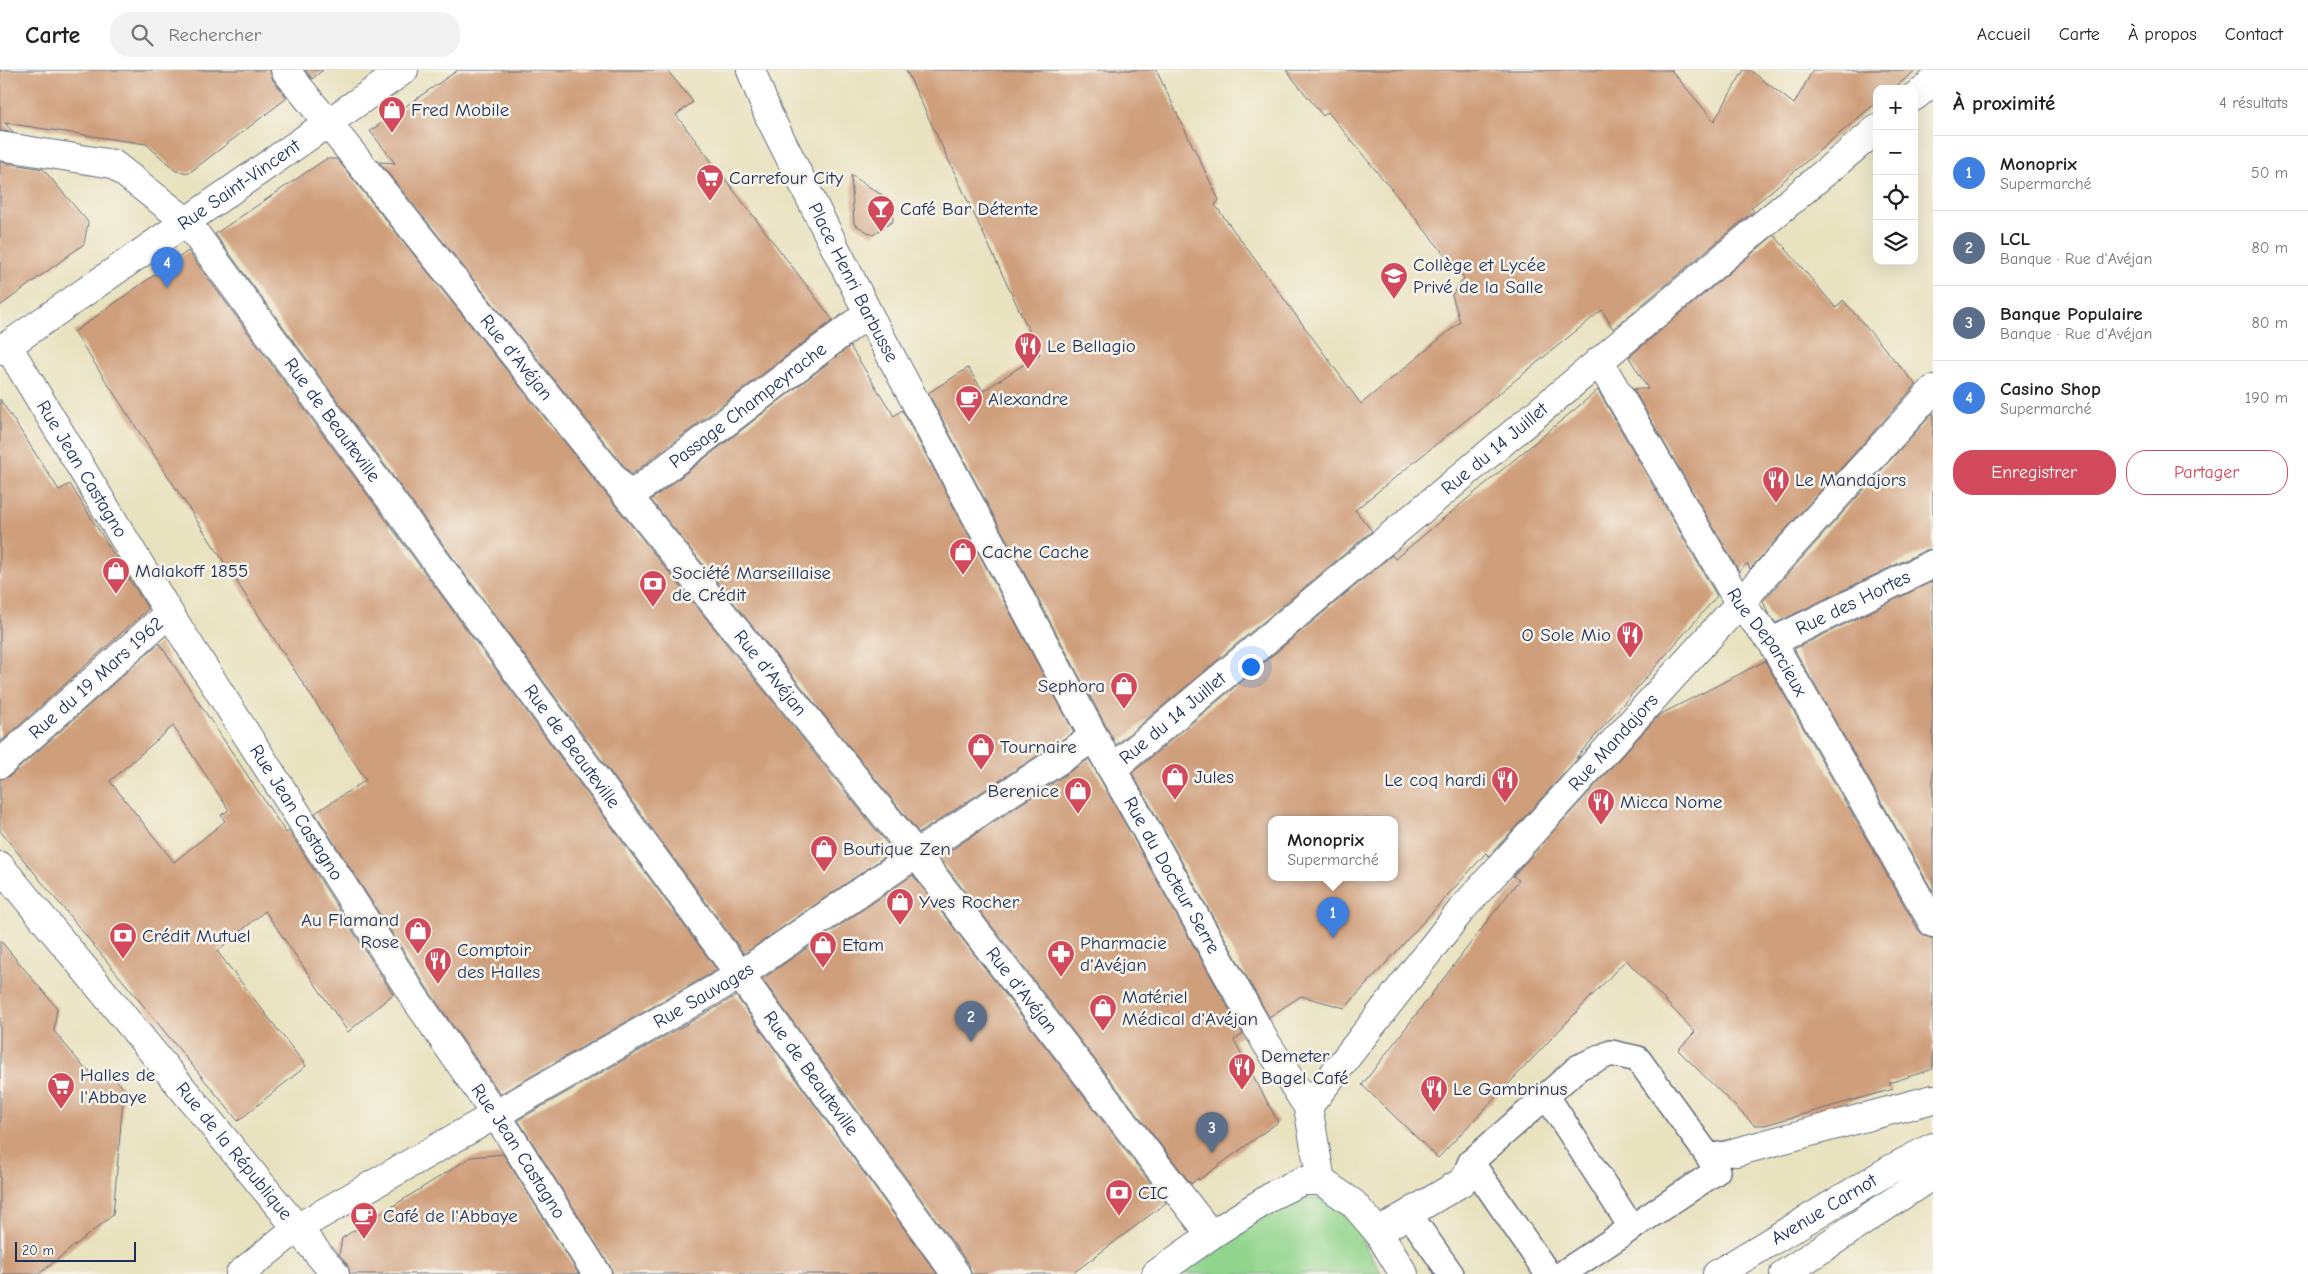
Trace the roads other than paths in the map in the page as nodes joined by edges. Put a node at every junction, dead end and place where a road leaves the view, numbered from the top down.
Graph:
1 (285, 70) edge
2 (404, 70) edge
3 (751, 70) edge
4 (1933, 82) edge
5 (1918, 94) edge
6 (327, 124) junction
7 (1876, 130) edge
8 (0, 146) edge
9 (186, 221) junction
10 (868, 313) junction
11 (3, 348) edge
12 (1598, 361) junction
13 (1933, 390) edge
14 (935, 440) joint
15 (629, 497) junction
16 (1933, 564) edge
17 (1740, 604) junction
18 (169, 613) junction
19 (1772, 642) junction
20 (1094, 737) junction
21 (0, 764) edge
22 (1112, 769) junction
23 (916, 854) junction
24 (0, 866) edge
25 (1933, 923) edge
26 (740, 975) junction
27 (1546, 1095) junction
28 (1933, 1099) edge
29 (1308, 1107) junction
30 (496, 1116) junction
31 (1933, 1147) edge
32 (1736, 1152) joint
33 (1709, 1157) junction
34 (1466, 1172) junction
35 (1933, 1175) edge
36 (1321, 1181) junction
37 (1409, 1214) junction
38 (297, 1228) junction
39 (1632, 1228) junction
40 (1378, 1232) junction
41 (1211, 1235) junction
42 (240, 1274) edge
43 (335, 1274) edge
44 (596, 1274) edge
45 (956, 1274) edge
46 (1156, 1274) edge
47 (1404, 1274) edge
48 (1451, 1274) edge
49 (1548, 1274) edge
50 (1562, 1274) edge
51 (1717, 1274) edge
52 (1784, 1274) edge

1 - 6 street, Rue d'Avéjan
2 - 6 street, Rue Saint-Vincent
3 - 10 street, Place Henri Barbusse
4 - 5 street
6 - 9 street, Rue Saint-Vincent
6 - 15 street, Rue d'Avéjan
7 - 12 street, Rue du 14 Juillet
8 - 9 street, Rue de Beauteville
9 - 11 street, Rue Saint-Vincent
9 - 26 street, Rue de Beauteville
10 - 14 street, Place Henri Barbusse
10 - 15 street, Passage Champeyrache
11 - 18 street, Rue Jean Castagno
12 - 17 street, Rue Deparcieux
12 - 22 street, Rue du 14 Juillet
13 - 17 street, Rue Mandajors
14 - 20 street, Rue du Docteur Serre
15 - 23 street, Rue d'Avéjan
16 - 19 street, Rue des Hortes
17 - 19 street, Rue Deparcieux
17 - 29 street, Rue Mandajors
18 - 21 street, Rue du 19 Mars 1962
18 - 30 street, Rue Jean Castagno
19 - 25 street, Rue Deparcieux
20 - 22 street, Rue du Docteur Serre
20 - 23 street, Rue Sauvages
22 - 29 street, Rue du Docteur Serre
23 - 26 street, Rue Sauvages
23 - 41 street, Rue d'Avéjan
24 - 38 street, Rue de la République
26 - 30 street, Rue Sauvages
26 - 45 street, Rue de Beauteville
27 - 33 lane
27 - 34 lane
27 - 39 lane
28 - 32 street
29 - 36 street, Rue du Docteur Serre
30 - 38 street, Rue Sauvages
30 - 44 street, Rue Jean Castagno
31 - 51 street, Avenue Carnot
32 - 33 lane
33 - 39 lane
34 - 37 street
34 - 49 lane
35 - 52 street, Avenue Carnot
36 - 40 street
36 - 41 street
37 - 40 street
37 - 48 lane
38 - 42 street, Rue Sauvages
38 - 43 street, Rue de la République
39 - 50 lane
40 - 47 street
41 - 46 street

